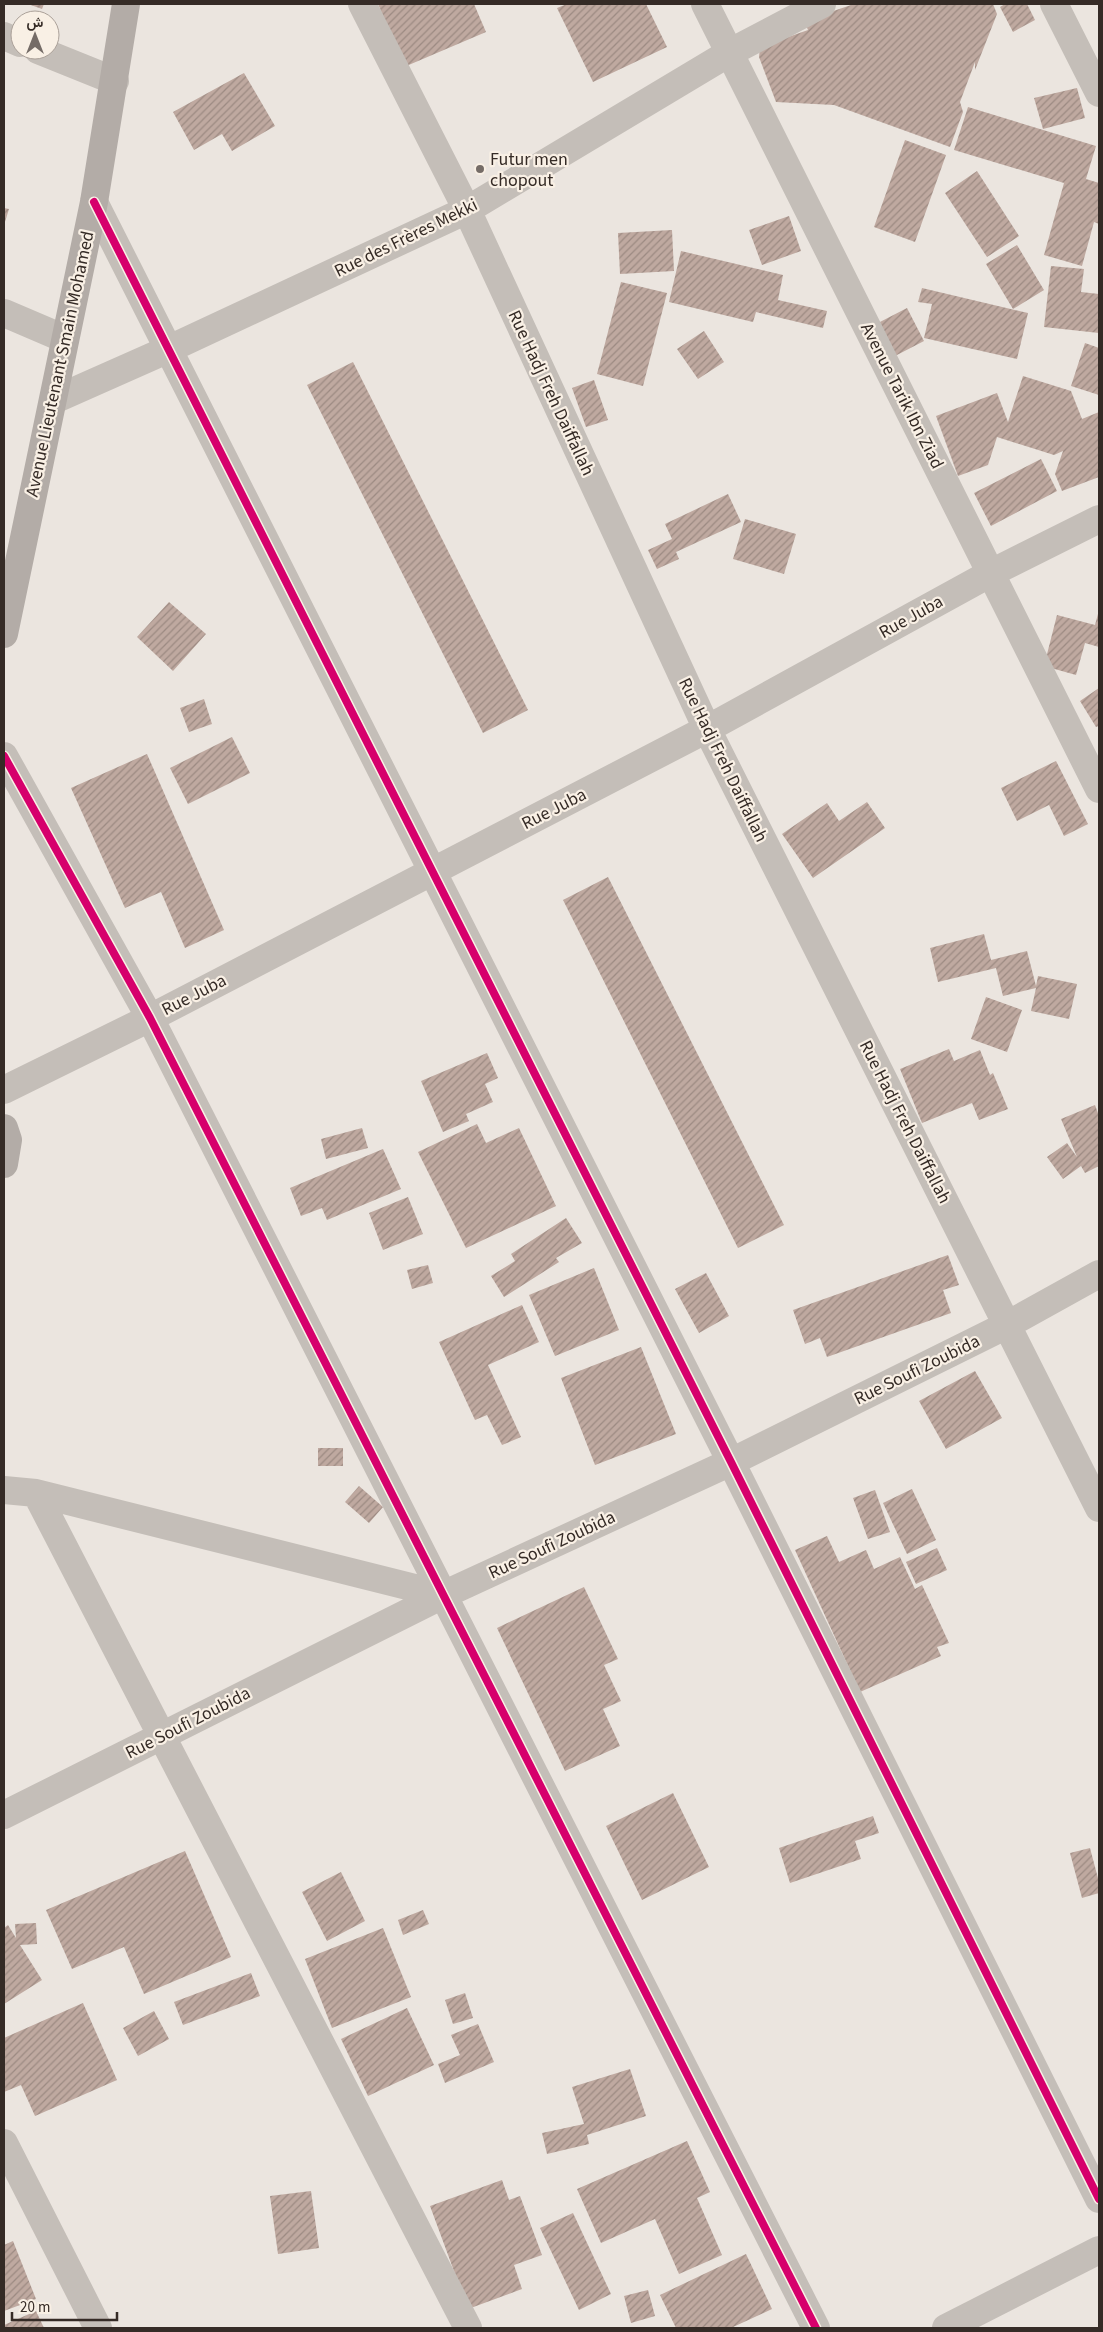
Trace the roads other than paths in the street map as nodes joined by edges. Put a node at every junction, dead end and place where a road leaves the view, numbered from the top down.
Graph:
1 (126, 4) edge
2 (362, 4) edge
3 (705, 4) edge
4 (822, 4) edge
5 (1054, 4) edge
6 (729, 53) junction
7 (60, 59) edge
8 (115, 81) junction
9 (1099, 93) edge
10 (94, 202) junction
11 (467, 210) junction
12 (4, 313) edge
13 (65, 339) junction
14 (169, 349) junction
15 (54, 400) junction
16 (1099, 519) edge
17 (991, 573) junction
18 (9, 582) edge
19 (4, 634) edge
20 (706, 729) junction
21 (4, 756) edge
22 (1099, 789) edge
23 (434, 871) junction
24 (150, 1018) junction
25 (4, 1090) edge
26 (4, 1128) edge
27 (4, 1164) edge
28 (1099, 1274) edge
29 (1007, 1325) junction
30 (731, 1462) junction
31 (4, 1490) edge
32 (36, 1493) junction
33 (1099, 1508) edge
34 (442, 1595) junction
35 (161, 1737) junction
36 (4, 1815) edge
37 (4, 2143) edge
38 (1099, 2199) edge
39 (1099, 2250) edge
40 (98, 2328) edge
41 (468, 2328) edge
42 (816, 2328) edge
43 (946, 2328) edge

1 - 8 main road, Avenue Lieutenant Smain Mohamed
2 - 11 street, Rue Hadj Freh Daiffallah
3 - 6 street, Avenue Tarik Ibn Ziad
4 - 6 street, Rue des Frères Mekki
5 - 9 street
6 - 11 street, Rue des Frères Mekki
6 - 17 street, Avenue Tarik Ibn Ziad
7 - 8 street
8 - 10 main road, Avenue Lieutenant Smain Mohamed
10 - 13 main road, Avenue Lieutenant Smain Mohamed
10 - 14 street
11 - 14 street, Rue des Frères Mekki
11 - 20 street, Rue Hadj Freh Daiffallah
12 - 13 street
13 - 15 main road, Avenue Lieutenant Smain Mohamed
14 - 15 street, Rue des Frères Mekki
14 - 23 street
15 - 18 main road, Avenue Lieutenant Smain Mohamed
16 - 17 street, Rue Juba
17 - 20 street, Rue Juba
17 - 22 street, Avenue Tarik Ibn Ziad
18 - 19 main road, Avenue Lieutenant Smain Mohamed
20 - 23 street, Rue Juba
20 - 29 street, Rue Hadj Freh Daiffallah
21 - 24 street
23 - 24 street, Rue Juba
23 - 30 street
24 - 25 street, Rue Juba
24 - 34 street
26 - 27 main road
28 - 29 street, Rue Soufi Zoubida
29 - 30 street, Rue Soufi Zoubida
29 - 33 street, Rue Hadj Freh Daiffallah
30 - 34 street, Rue Soufi Zoubida
30 - 38 street
31 - 32 street
32 - 34 street
32 - 35 street
34 - 35 street, Rue Soufi Zoubida
34 - 42 street
35 - 36 street, Rue Soufi Zoubida
35 - 41 street
37 - 40 street
39 - 43 street

